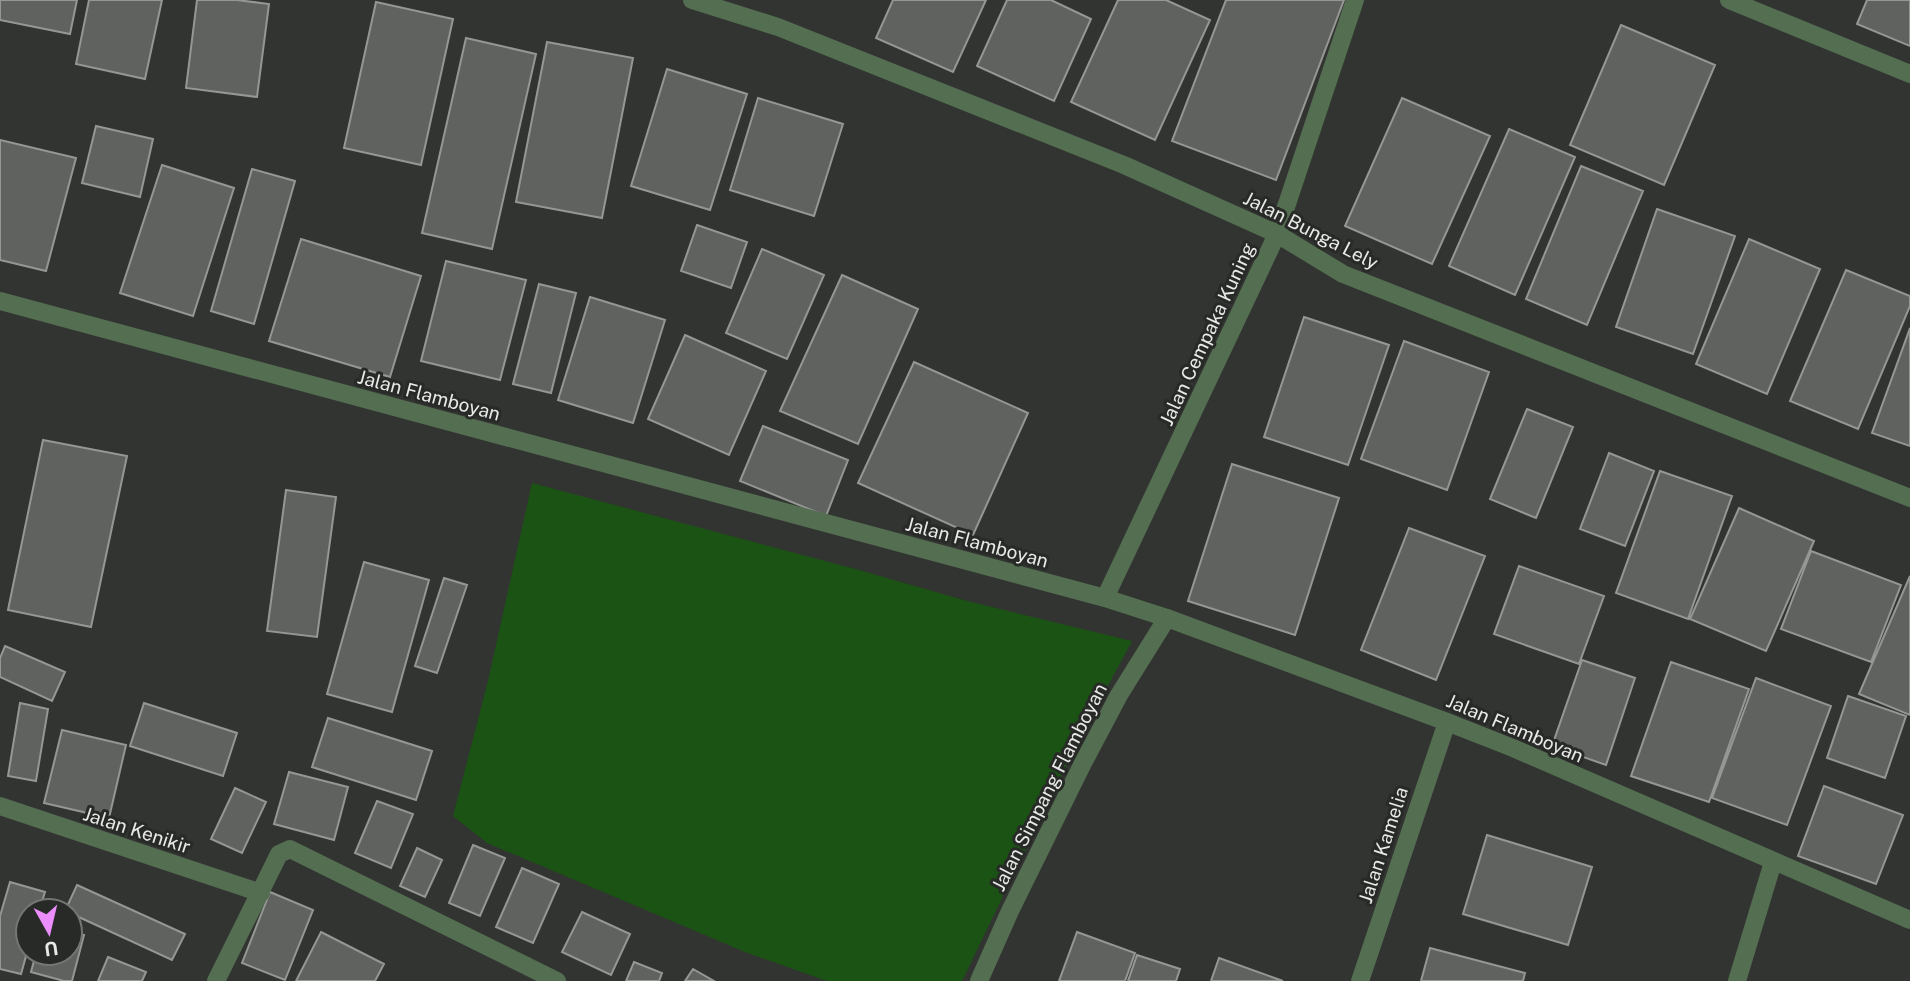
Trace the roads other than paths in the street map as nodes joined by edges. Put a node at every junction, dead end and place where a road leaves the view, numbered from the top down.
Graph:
1 (692, 0) edge
2 (1355, 0) edge
3 (1729, 0) edge
4 (1910, 74) edge
5 (1277, 234) junction
6 (0, 301) edge
7 (1910, 498) edge
8 (1105, 598) junction
9 (1167, 618) junction
10 (1447, 722) junction
11 (0, 806) edge
12 (1773, 862) junction
13 (261, 893) junction
14 (1910, 920) edge
15 (216, 981) edge
16 (557, 981) edge
17 (979, 981) edge
18 (1360, 981) edge
19 (1737, 981) edge

1 - 5 street, Jalan Bunga Lely
2 - 5 street, Jalan Cempaka Kuning
3 - 4 street
5 - 7 street, Jalan Bunga Lely
5 - 8 street, Jalan Cempaka Kuning
6 - 8 street, Jalan Flamboyan
8 - 9 street, Jalan Flamboyan
9 - 10 street, Jalan Flamboyan
9 - 17 street, Jalan Simpang Flamboyan
10 - 12 street, Jalan Flamboyan
10 - 18 street, Jalan Kamelia
11 - 13 street, Jalan Kenikir
12 - 14 street, Jalan Flamboyan
12 - 19 street
13 - 15 street
13 - 16 street

